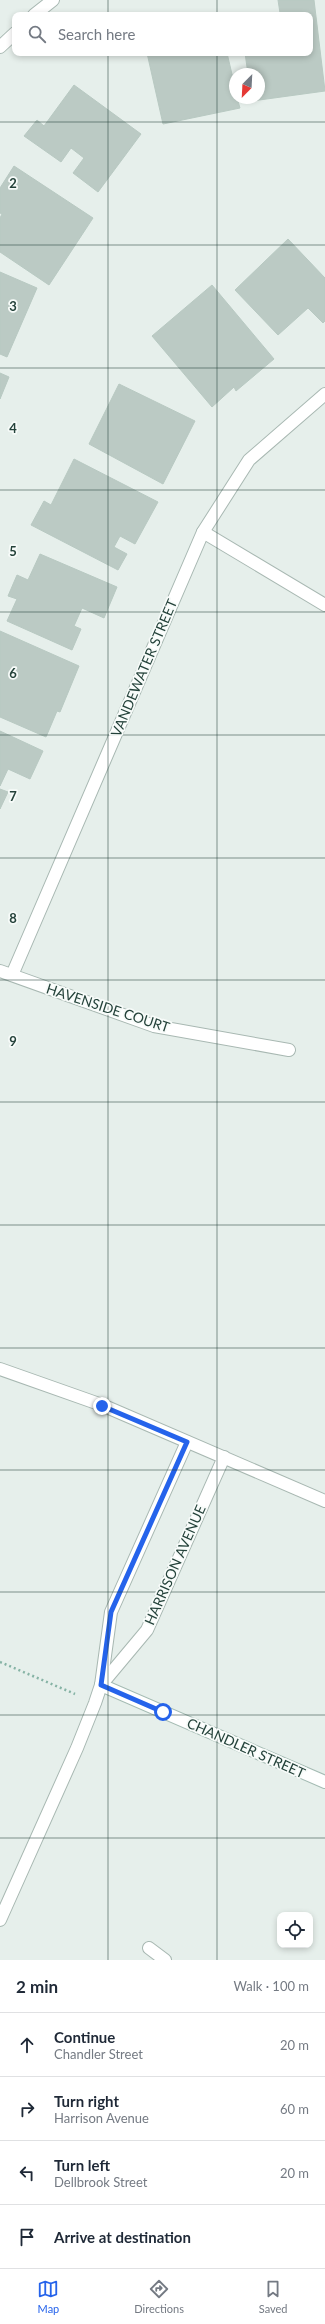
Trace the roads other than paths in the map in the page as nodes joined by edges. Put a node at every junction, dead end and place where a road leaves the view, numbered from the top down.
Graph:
1 (53, 0) edge
2 (38, 12) edge
3 (12, 36) edge
4 (0, 47) edge
5 (325, 394) edge
6 (203, 532) junction
7 (325, 605) edge
8 (0, 971) edge
9 (12, 975) junction
10 (289, 1050) dead end
11 (0, 1369) edge
12 (187, 1442) junction
13 (224, 1457) junction
14 (325, 1501) edge
15 (101, 1685) junction
16 (325, 1782) edge
17 (0, 1920) edge
18 (149, 1948) dead end
19 (165, 1960) edge

1 - 2 street
3 - 4 street
5 - 6 street, VANDEWATER STREET
6 - 7 street
6 - 9 street, VANDEWATER STREET
8 - 9 street, HAVENSIDE COURT
9 - 10 street, HAVENSIDE COURT
11 - 12 street
12 - 13 street
12 - 15 street, HARRISON AVENUE
13 - 14 street
13 - 15 street, HARRISON AVENUE
15 - 16 street, CHANDLER STREET
15 - 17 street, HARRISON AVENUE
18 - 19 street

